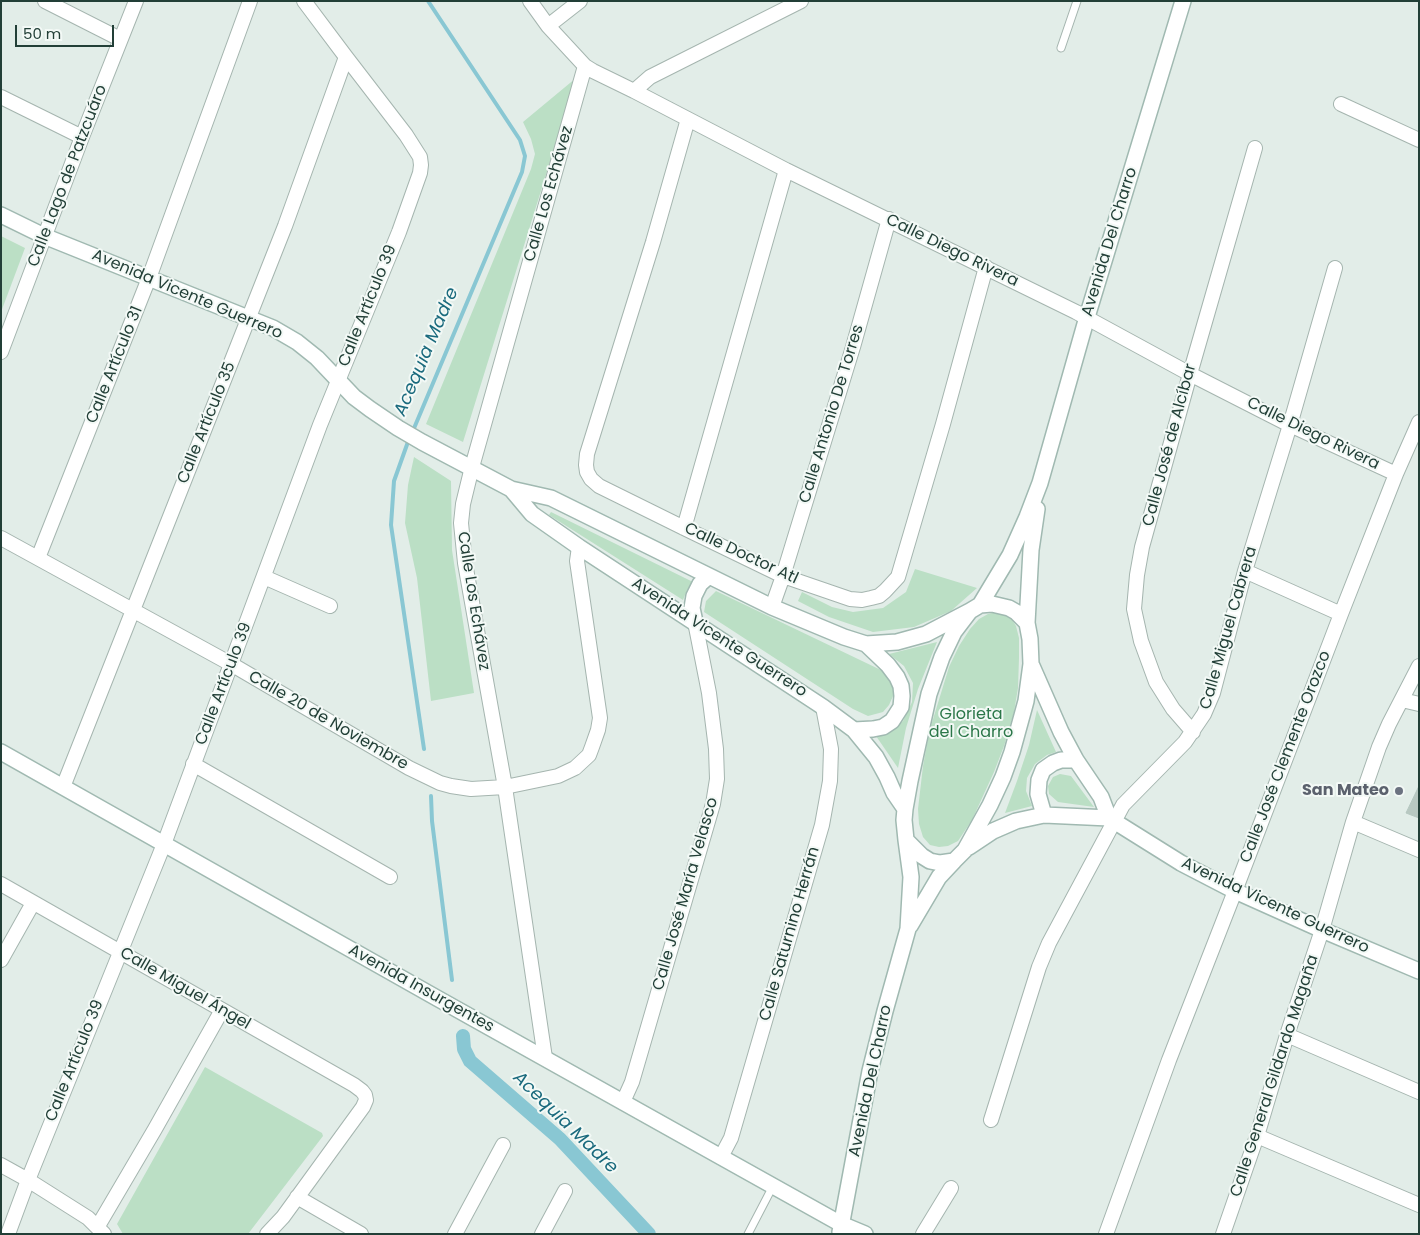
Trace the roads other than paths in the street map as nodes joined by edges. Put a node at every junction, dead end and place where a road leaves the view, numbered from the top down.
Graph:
1 (45, 1) edge
2 (136, 1) edge
3 (250, 1) edge
4 (304, 1) edge
5 (530, 1) edge
6 (580, 1) edge
7 (801, 1) edge
8 (1077, 1) edge
9 (1183, 1) edge
10 (548, 26) junction
11 (120, 39) junction
12 (1061, 48) dead end
13 (346, 57) junction
14 (586, 66) junction
15 (634, 91) junction
16 (1, 97) edge
17 (1341, 104) dead end
18 (688, 119) junction
19 (82, 138) junction
20 (1419, 140) edge
21 (1255, 148) dead end
22 (786, 170) junction
23 (1, 215) edge
24 (889, 219) junction
25 (44, 236) junction
26 (986, 267) junction
27 (1336, 268) dead end
28 (149, 278) junction
29 (248, 318) junction
30 (1087, 318) junction
31 (1, 352) edge
32 (1190, 374) junction
33 (338, 380) junction
34 (1419, 422) edge
35 (1290, 425) junction
36 (472, 467) junction
37 (1396, 474) junction
38 (1040, 483) junction
39 (512, 488) junction
40 (684, 528) junction
41 (1, 538) edge
42 (580, 547) junction
43 (38, 558) junction
44 (1245, 571) junction
45 (709, 576) junction
46 (783, 576) junction
47 (264, 577) junction
48 (330, 606) dead end
49 (772, 607) junction
50 (975, 608) junction
51 (132, 611) junction
52 (1341, 614) junction
53 (695, 622) junction
54 (1027, 623) junction
55 (866, 644) junction
56 (231, 664) junction
57 (1031, 664) junction
58 (1419, 666) edge
59 (1402, 700) junction
60 (1419, 704) edge
61 (823, 707) junction
62 (854, 730) junction
63 (1193, 732) junction
64 (1, 752) edge
65 (1076, 760) junction
66 (193, 764) junction
67 (63, 787) junction
68 (505, 787) junction
69 (905, 809) junction
70 (1044, 815) junction
71 (1112, 819) junction
72 (1353, 822) junction
73 (906, 840) junction
74 (164, 844) junction
75 (965, 850) junction
76 (1419, 850) edge
77 (954, 861) junction
78 (390, 877) dead end
79 (1, 884) edge
80 (1235, 891) junction
81 (34, 904) junction
82 (908, 929) junction
83 (1322, 930) junction
84 (120, 951) junction
85 (1, 960) edge
86 (1419, 971) edge
87 (222, 1010) junction
88 (1287, 1035) junction
89 (545, 1058) junction
90 (1419, 1092) edge
91 (623, 1102) junction
92 (991, 1120) dead end
93 (1257, 1136) junction
94 (503, 1145) dead end
95 (721, 1157) junction
96 (1, 1165) edge
97 (28, 1180) junction
98 (773, 1185) junction
99 (951, 1188) dead end
100 (565, 1191) dead end
101 (297, 1197) junction
102 (1419, 1205) edge
103 (101, 1230) edge
104 (845, 1230) edge
105 (8, 1234) edge
106 (267, 1234) edge
107 (361, 1234) edge
108 (455, 1234) edge
109 (542, 1234) edge
110 (748, 1234) edge
111 (865, 1234) edge
112 (924, 1234) edge
113 (1106, 1234) edge
114 (1223, 1234) edge

1 - 11 street
2 - 11 street, Calle Lago de Patzcuáro
3 - 28 street, Calle Artículo 31
4 - 13 street, Calle Artículo 39
5 - 10 street, Calle Diego Rivera
6 - 10 street
7 - 15 street
8 - 12 lane
9 - 30 street, Avenida Del Charro
10 - 14 street, Calle Diego Rivera
11 - 19 street, Calle Lago de Patzcuáro
13 - 29 street, Calle Artículo 35
13 - 33 street, Calle Artículo 39
14 - 15 street, Calle Diego Rivera
14 - 36 street, Calle Los Echávez
15 - 18 street, Calle Diego Rivera
16 - 19 street
17 - 20 street
18 - 22 street, Calle Diego Rivera
18 - 40 street, Calle Doctor Atl
19 - 25 street, Calle Lago de Patzcuáro
21 - 32 street, Calle José de Alcíbar
22 - 24 street, Calle Diego Rivera
22 - 40 street
23 - 25 street, Avenida Vicente Guerrero
24 - 26 street, Calle Diego Rivera
24 - 46 street, Calle Antonio De Torres
25 - 28 street, Avenida Vicente Guerrero
25 - 31 street, Calle Lago de Patzcuáro
26 - 30 street, Calle Diego Rivera
26 - 46 street, Calle Doctor Atl
27 - 35 street, Calle Miguel Cabrera
28 - 29 street, Avenida Vicente Guerrero
28 - 43 street, Calle Artículo 31
29 - 33 street, Avenida Vicente Guerrero
29 - 51 street, Calle Artículo 35
30 - 32 street, Calle Diego Rivera
30 - 38 street, Avenida Del Charro
32 - 35 street, Calle Diego Rivera
32 - 63 street, Calle José de Alcíbar
33 - 36 street, Avenida Vicente Guerrero
33 - 47 street, Calle Artículo 39
34 - 37 street, Calle José Clemente Orozco
35 - 37 street, Calle Diego Rivera
35 - 44 street, Calle Miguel Cabrera
36 - 39 street, Avenida Vicente Guerrero
36 - 68 street, Calle Los Echávez
37 - 52 street, Calle José Clemente Orozco
38 - 50 street, Avenida Del Charro
38 - 54 street, Avenida Del Charro
39 - 42 street, Avenida Vicente Guerrero
39 - 45 street, Avenida Vicente Guerrero
40 - 46 street, Calle Doctor Atl
41 - 43 street, Calle 20 de Noviembre
42 - 53 street, Avenida Vicente Guerrero
42 - 68 street, Calle 20 de Noviembre
43 - 51 street, Calle 20 de Noviembre
44 - 52 street
44 - 63 street, Calle Miguel Cabrera
45 - 49 street, Avenida Vicente Guerrero
45 - 53 street
46 - 49 street, Calle Antonio De Torres
47 - 48 street
47 - 56 street, Calle Artículo 39
49 - 55 street, Avenida Vicente Guerrero
50 - 54 street
50 - 55 street, Avenida Vicente Guerrero
50 - 69 street, Avenida Del Charro
51 - 56 street, Calle 20 de Noviembre
51 - 67 street, Calle Artículo 35
52 - 80 street, Calle José Clemente Orozco
53 - 61 street, Avenida Vicente Guerrero
53 - 91 street, Calle José María Velasco
54 - 57 street, Avenida Del Charro
55 - 62 street
56 - 66 street, Calle Artículo 39
56 - 68 street, Calle 20 de Noviembre
57 - 65 street
57 - 75 street
58 - 59 street, Calle General Gildardo Magaña
59 - 60 street
59 - 72 street, Calle General Gildardo Magaña
61 - 62 street, Avenida Vicente Guerrero
61 - 95 street, Calle Saturnino Herrán
62 - 69 street, Avenida Vicente Guerrero
63 - 71 street, Calle Miguel Cabrera
64 - 67 street, Avenida Insurgentes
65 - 70 street
65 - 71 street
66 - 74 street, Calle Artículo 39
66 - 78 street
67 - 74 street, Avenida Insurgentes
68 - 89 street, Calle Los Echávez
69 - 73 street, Avenida Del Charro
70 - 71 street
70 - 75 street
71 - 80 street, Avenida Vicente Guerrero
71 - 92 street, Calle Miguel Cabrera
72 - 76 street
72 - 83 street, Calle General Gildardo Magaña
73 - 77 street
73 - 82 street, Avenida Del Charro
74 - 84 street, Calle Artículo 39
74 - 89 street, Avenida Insurgentes
75 - 77 street, Avenida Del Charro
77 - 82 street, Avenida Del Charro
79 - 81 street, Calle Miguel Ángel
80 - 83 street, Avenida Vicente Guerrero
80 - 113 street, Calle José Clemente Orozco
81 - 84 street, Calle Miguel Ángel
81 - 85 street
82 - 104 street, Avenida Del Charro
83 - 86 street, Avenida Vicente Guerrero
83 - 88 street, Calle General Gildardo Magaña
84 - 87 street, Calle Miguel Ángel
84 - 97 street, Calle Artículo 39
87 - 101 street, Calle Miguel Ángel
87 - 103 street
88 - 90 street
88 - 93 street, Calle General Gildardo Magaña
89 - 91 street, Avenida Insurgentes
91 - 95 street, Avenida Insurgentes
93 - 102 street
93 - 114 street, Calle General Gildardo Magaña
94 - 108 street
95 - 98 street, Avenida Insurgentes
96 - 97 street
97 - 103 street
97 - 105 street, Calle Artículo 39
98 - 104 street, Avenida Insurgentes
98 - 110 lane
99 - 112 street
100 - 109 street
101 - 106 street
101 - 107 street
104 - 111 street, Avenida Insurgentes

